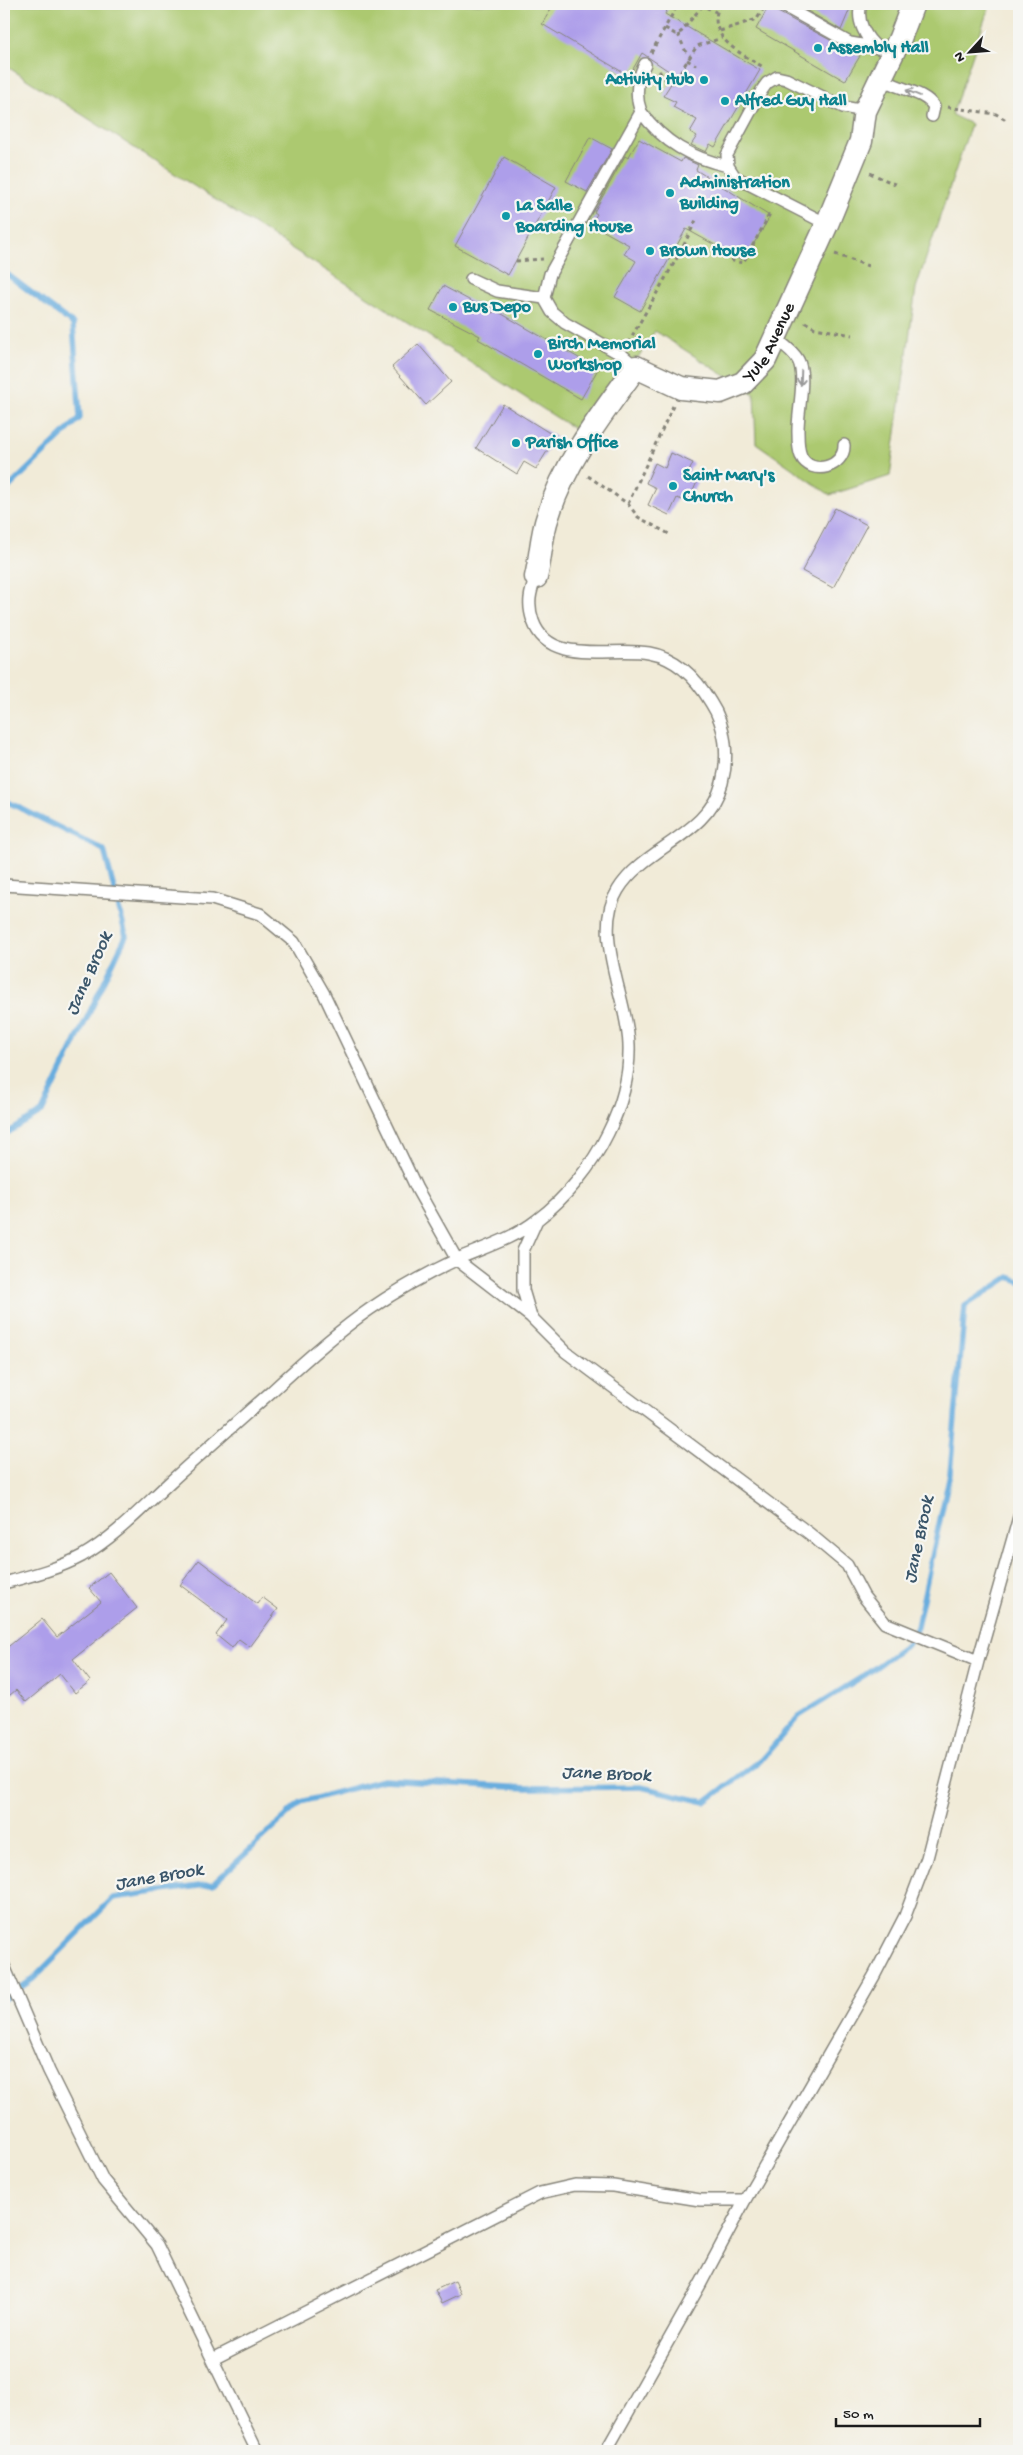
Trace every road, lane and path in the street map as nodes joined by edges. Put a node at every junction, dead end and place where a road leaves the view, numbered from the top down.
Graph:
1 (678, 4) edge
2 (699, 4) edge
3 (720, 4) edge
4 (767, 4) edge
5 (780, 4) edge
6 (861, 4) edge
7 (913, 4) edge
8 (703, 5) junction
9 (716, 12) junction
10 (664, 28) junction
11 (720, 31) junction
12 (678, 34) junction
13 (722, 38) junction
14 (653, 51) dead end
15 (886, 52) junction
16 (690, 55) junction
17 (687, 60) junction
18 (645, 64) dead end
19 (696, 65) dead end
20 (658, 70) dead end
21 (774, 78) junction
22 (881, 78) junction
23 (865, 111) junction
24 (641, 112) junction
25 (933, 112) joint
26 (1006, 120) dead end
27 (728, 166) junction
28 (878, 177) dead end
29 (899, 186) dead end
30 (778, 200) junction
31 (696, 220) dead end
32 (827, 224) junction
33 (676, 247) dead end
34 (681, 251) junction
35 (726, 253) dead end
36 (545, 259) dead end
37 (846, 259) dead end
38 (516, 262) dead end
39 (666, 264) dead end
40 (868, 266) dead end
41 (672, 267) junction
42 (471, 279) dead end
43 (544, 298) junction
44 (798, 318) dead end
45 (852, 335) dead end
46 (776, 339) junction
47 (629, 361) junction
48 (681, 388) junction
49 (844, 445) dead end
50 (571, 464) junction
51 (628, 504) junction
52 (669, 534) dead end
53 (536, 577) joint
54 (4, 886) edge
55 (536, 1222) junction
56 (457, 1260) junction
57 (531, 1317) junction
58 (1019, 1517) edge
59 (4, 1584) edge
60 (978, 1661) junction
61 (5, 1970) edge
62 (745, 2200) junction
63 (213, 2359) junction
64 (257, 2451) edge
65 (606, 2451) edge

1 - 10 path
2 - 8 path
3 - 9 path
4 - 11 path
5 - 15 lane
6 - 15 lane
7 - 15 street, Yule Avenue
8 - 9 path
8 - 12 path
9 - 11 path
10 - 12 path
10 - 14 path
11 - 13 path
12 - 16 path
13 - 16 path
13 - 21 path
15 - 22 street, Yule Avenue
16 - 17 path
17 - 19 path
17 - 20 path
18 - 24 lane
21 - 23 lane
21 - 27 lane
22 - 23 street, Yule Avenue
25 -> 22 lane
23 - 32 street, Yule Avenue
24 - 27 lane
24 - 43 lane
25 - 26 path
27 - 30 lane
28 - 29 path
30 - 32 lane
30 - 35 path
31 - 34 path
32 - 46 street, Yule Avenue
33 - 34 path
34 - 41 path
36 - 38 path
37 - 40 path
39 - 41 path
41 - 47 path
42 - 43 lane
43 - 47 lane
44 - 45 path
46 - 48 street, Yule Avenue
46 -> 49 lane
47 - 48 street, Yule Avenue
47 - 50 street
48 - 51 path
50 - 51 path
50 - 53 street
51 - 52 path
53 - 55 lane
54 - 56 lane
55 - 56 lane
55 - 57 lane
56 - 57 lane
56 - 59 lane
57 - 60 lane
58 - 60 lane
60 - 62 lane
61 - 63 lane
62 - 63 lane
62 - 65 lane
63 - 64 lane

